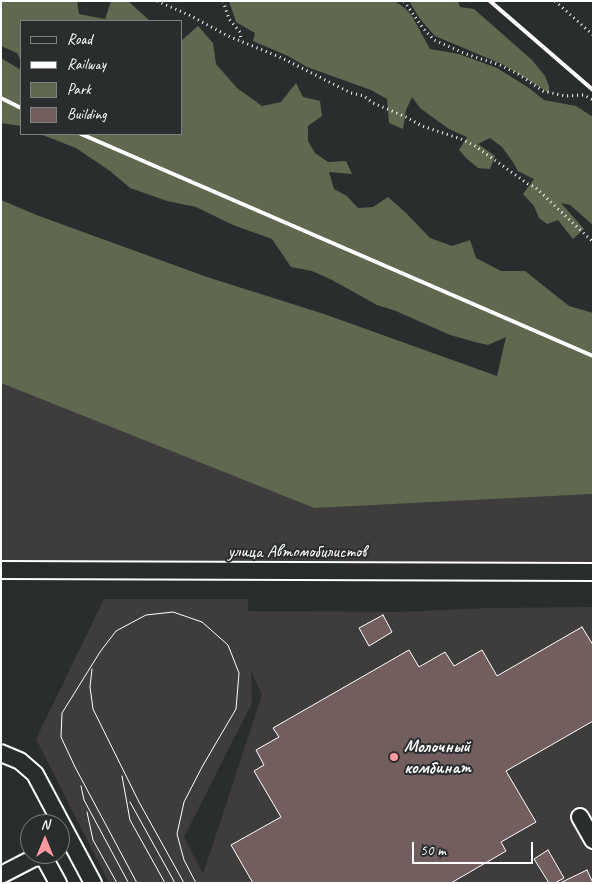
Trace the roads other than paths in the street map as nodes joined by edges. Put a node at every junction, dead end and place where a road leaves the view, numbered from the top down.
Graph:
1 (1, 570) edge
2 (593, 572) edge
3 (1, 753) edge
4 (580, 817) dead end
5 (593, 840) edge
6 (1, 875) edge
7 (58, 883) edge
8 (93, 883) edge

1 - 2 street, улица Автомобилистов
3 - 8 street
4 - 5 street
6 - 7 street

